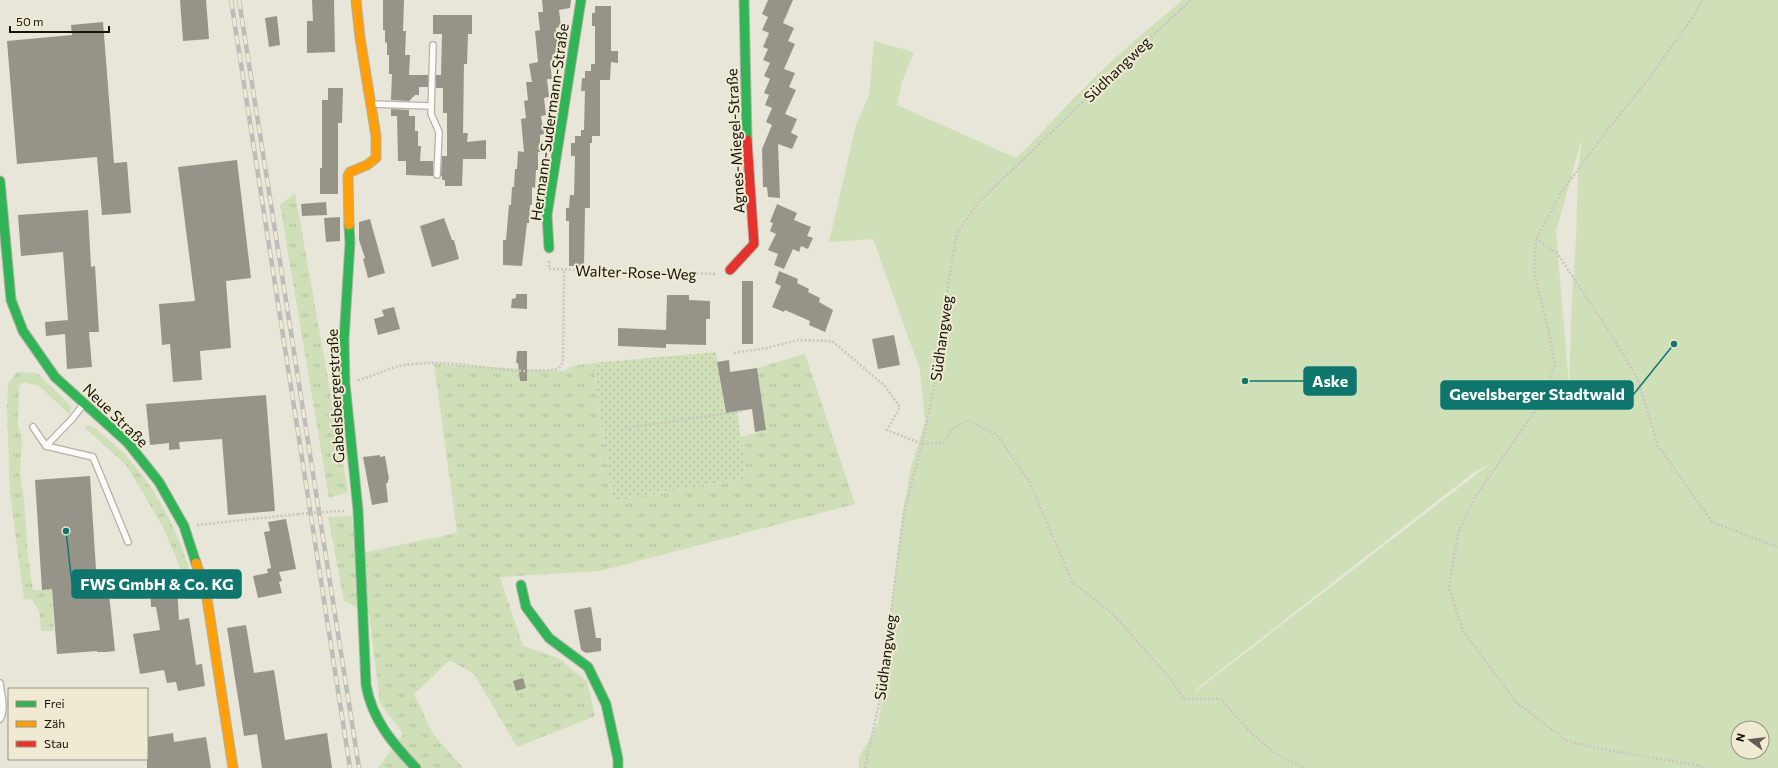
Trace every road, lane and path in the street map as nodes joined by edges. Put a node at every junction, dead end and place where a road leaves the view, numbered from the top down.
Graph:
1 (356, 0) edge
2 (581, 0) edge
3 (744, 0) edge
4 (1191, 0) edge
5 (1702, 0) edge
6 (433, 45) dead end
7 (370, 104) junction
8 (431, 106) junction
9 (437, 175) dead end
10 (0, 180) edge
11 (1536, 239) junction
12 (549, 248) dead end
13 (552, 269) dead end
14 (564, 270) junction
15 (730, 270) dead end
16 (721, 274) dead end
17 (734, 353) dead end
18 (345, 382) junction
19 (85, 403) junction
20 (744, 411) dead end
21 (33, 427) dead end
22 (625, 428) dead end
23 (922, 444) junction
24 (46, 446) junction
25 (338, 511) dead end
26 (184, 526) junction
27 (128, 542) dead end
28 (1778, 547) edge
29 (521, 585) dead end
30 (0, 683) edge
31 (0, 719) edge
32 (233, 768) edge
33 (416, 768) edge
34 (618, 768) edge
35 (865, 768) edge
36 (1308, 768) edge
37 (1705, 768) edge

1 - 7 street, Gabelsbergerstraße
2 - 12 street, Hermann-Sudermann-Straße
3 - 15 street, Agnes-Miegel-Straße
4 - 23 path, Südhangweg
5 - 11 path
6 - 8 lane
7 - 8 lane
7 - 18 street, Gabelsbergerstraße
8 - 9 lane
10 - 19 street, Neue Straße
11 - 28 path
11 - 37 path
13 - 14 path, Walter-Rose-Weg
14 - 16 path, Walter-Rose-Weg
14 - 18 path
17 - 23 path
18 - 33 street, Gabelsbergerstraße
19 - 24 lane
19 - 26 street, Neue Straße
20 - 22 path
21 - 24 lane
23 - 35 path, Südhangweg
23 - 36 path
24 - 27 lane
25 - 26 path, bridge
26 - 32 street, Neue Straße
29 - 34 street
30 - 31 lane

